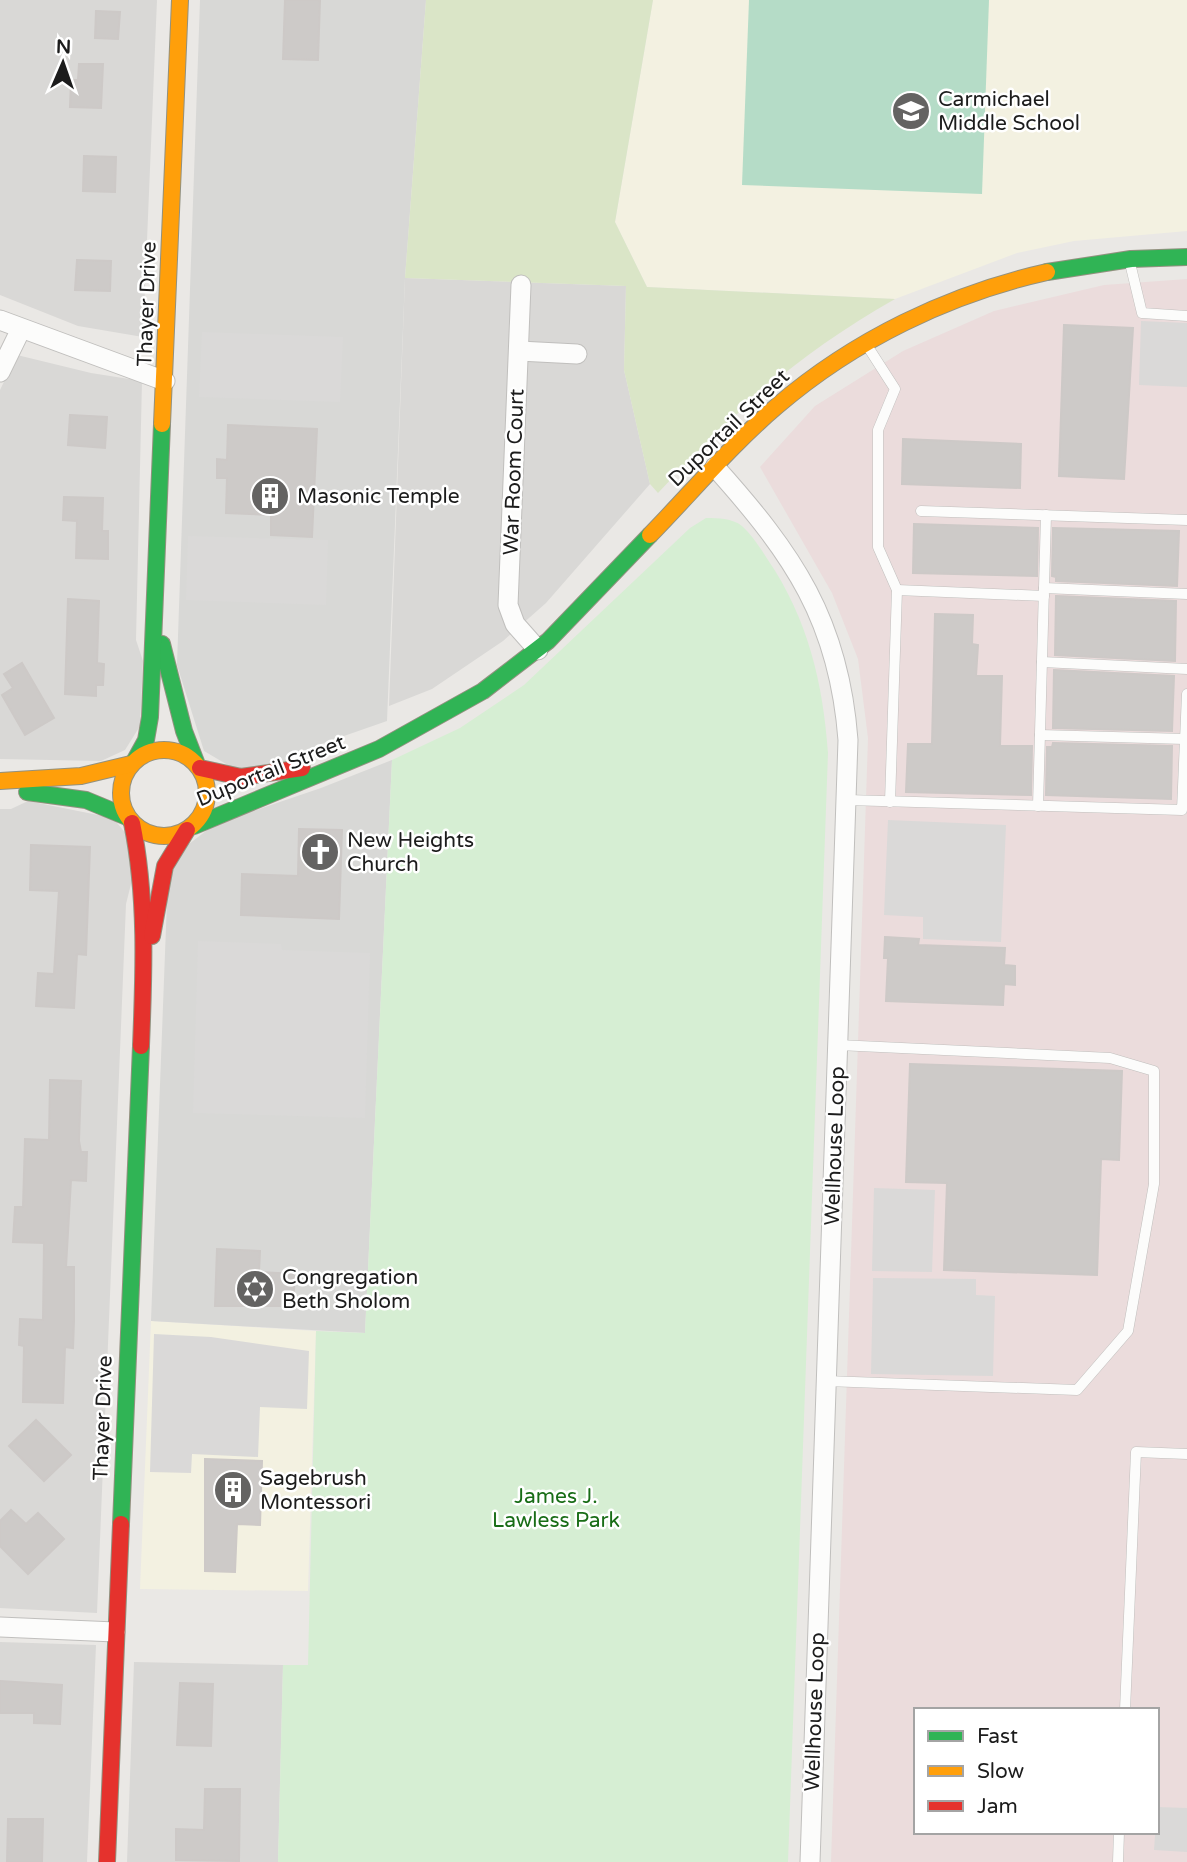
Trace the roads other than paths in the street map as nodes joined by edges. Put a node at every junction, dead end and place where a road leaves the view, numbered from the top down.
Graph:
1 (180, 0) edge
2 (1187, 257) edge
3 (1129, 259) junction
4 (522, 285) dead end
5 (1187, 317) edge
6 (0, 320) edge
7 (21, 329) junction
8 (865, 343) junction
9 (519, 351) junction
10 (577, 354) dead end
11 (0, 372) edge
12 (165, 382) junction
13 (715, 467) junction
14 (921, 510) dead end
15 (1046, 515) junction
16 (1187, 520) edge
17 (897, 590) junction
18 (1044, 592) junction
19 (1187, 594) edge
20 (156, 609) junction
21 (538, 650) junction
22 (1042, 662) junction
23 (1187, 669) edge
24 (1187, 694) edge
25 (1040, 735) junction
26 (401, 736) junction
27 (1185, 739) junction
28 (133, 762) junction
29 (198, 765) junction
30 (0, 781) edge
31 (0, 788) edge
32 (847, 800) junction
33 (890, 802) junction
34 (1038, 806) junction
35 (130, 820) junction
36 (191, 828) junction
37 (144, 976) junction
38 (838, 1045) junction
39 (826, 1381) junction
40 (1187, 1454) edge
41 (0, 1627) edge
42 (115, 1632) junction
43 (1125, 1708) edge
44 (1119, 1834) edge
45 (107, 1862) edge
46 (810, 1862) edge
47 (1118, 1862) edge

1 - 12 street, Thayer Drive
2 - 3 street, Duportail Street
3 - 5 lane
3 - 8 street, Duportail Street
4 - 9 street, War Room Court
6 - 7 street
7 - 11 street
7 - 12 street
8 - 13 street, Duportail Street
8 - 17 lane
9 - 10 street
9 - 21 street, War Room Court
12 - 20 street, Thayer Drive
13 - 21 street, Duportail Street
13 - 32 street, Wellhouse Loop
14 - 15 lane
15 - 16 lane
15 - 18 lane
17 - 18 lane
17 - 33 lane
18 - 19 lane
18 - 22 lane
20 - 28 street, Thayer Drive
20 - 29 street, Thayer Drive
21 - 26 street, Duportail Street
22 - 23 lane
22 - 25 lane
24 - 27 lane
25 - 27 lane
25 - 34 lane
26 - 29 street, Duportail Street
26 - 36 street, Duportail Street
27 - 34 lane
28 - 29 street
28 - 30 street
28 - 35 street
29 - 36 street
31 - 35 street
32 - 33 lane
32 - 38 street, Wellhouse Loop
33 - 34 lane
35 - 36 street
35 - 37 street, Thayer Drive
36 - 37 street, Thayer Drive
37 - 42 street, Thayer Drive
38 - 39 street, Wellhouse Loop
38 - 39 lane
39 - 46 street, Wellhouse Loop
40 - 43 lane
41 - 42 street
42 - 45 street, Thayer Drive
44 - 47 lane

